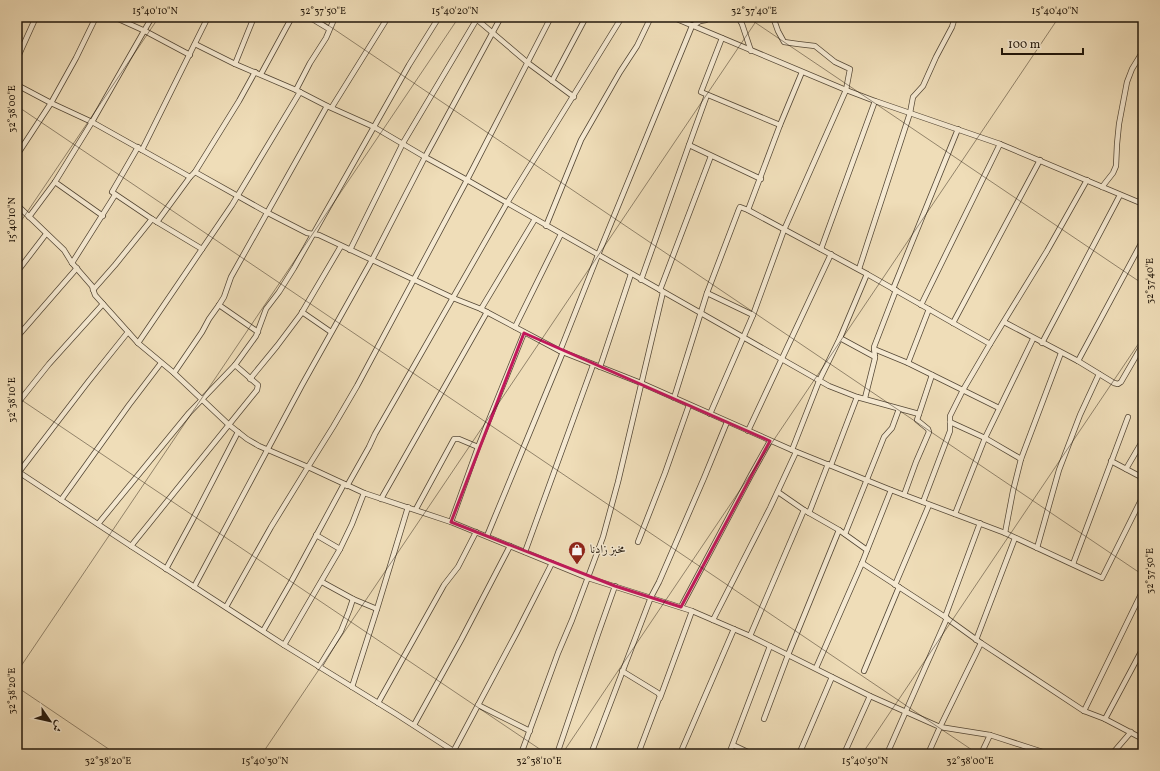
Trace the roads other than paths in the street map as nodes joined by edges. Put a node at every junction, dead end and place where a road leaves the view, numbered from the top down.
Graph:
1 (36, 17) edge
2 (96, 17) edge
3 (114, 17) edge
4 (152, 17) edge
5 (208, 17) edge
6 (254, 17) edge
7 (292, 17) edge
8 (309, 17) edge
9 (335, 17) edge
10 (388, 17) edge
11 (439, 17) edge
12 (501, 17) edge
13 (551, 17) edge
14 (586, 17) edge
15 (622, 17) edge
16 (651, 17) edge
17 (672, 17) edge
18 (707, 17) edge
19 (738, 17) edge
20 (774, 17) edge
21 (955, 17) edge
22 (476, 18) edge
23 (692, 26) junction
24 (329, 29) junction
25 (145, 31) junction
26 (492, 33) junction
27 (722, 38) junction
28 (195, 44) junction
29 (1143, 50) edge
30 (751, 51) junction
31 (190, 55) junction
32 (17, 59) edge
33 (528, 63) junction
34 (236, 64) junction
35 (255, 72) junction
36 (802, 72) junction
37 (261, 74) junction
38 (552, 81) junction
39 (17, 85) edge
40 (846, 90) junction
41 (298, 91) junction
42 (707, 95) junction
43 (574, 97) junction
44 (875, 101) junction
45 (51, 103) junction
46 (330, 106) junction
47 (910, 113) junction
48 (92, 122) junction
49 (780, 125) junction
50 (374, 127) junction
51 (958, 129) junction
52 (403, 144) junction
53 (1000, 144) junction
54 (688, 145) junction
55 (140, 148) junction
56 (17, 155) edge
57 (711, 156) junction
58 (425, 157) junction
59 (1040, 160) junction
60 (195, 172) junction
61 (190, 177) junction
62 (760, 179) junction
63 (466, 180) junction
64 (1087, 180) junction
65 (55, 182) junction
66 (1102, 187) junction
67 (116, 195) junction
68 (1120, 195) junction
69 (238, 196) junction
70 (507, 203) junction
71 (1143, 204) edge
72 (17, 205) edge
73 (748, 210) junction
74 (268, 213) junction
75 (103, 216) junction
76 (29, 217) junction
77 (152, 219) junction
78 (535, 219) junction
79 (157, 222) junction
80 (546, 226) junction
81 (784, 230) junction
82 (46, 234) junction
83 (313, 234) junction
84 (561, 234) junction
85 (1143, 240) edge
86 (341, 246) junction
87 (202, 249) junction
88 (821, 249) junction
89 (350, 250) junction
90 (831, 254) junction
91 (598, 255) junction
92 (372, 260) junction
93 (72, 263) junction
94 (77, 268) junction
95 (859, 269) junction
96 (17, 272) edge
97 (631, 274) junction
98 (867, 274) junction
99 (413, 279) junction
100 (642, 280) junction
101 (895, 289) junction
102 (93, 290) junction
103 (661, 291) junction
104 (707, 294) junction
105 (453, 298) junction
106 (103, 304) junction
107 (219, 305) junction
108 (921, 305) junction
109 (481, 309) junction
110 (929, 309) junction
111 (302, 312) junction
112 (487, 312) junction
113 (701, 314) junction
114 (753, 315) junction
115 (1004, 322) junction
116 (953, 323) junction
117 (515, 327) junction
118 (128, 332) junction
119 (258, 332) junction
120 (331, 332) junction
121 (524, 333) junction
122 (17, 337) edge
123 (744, 337) junction
124 (840, 338) junction
125 (1033, 338) junction
126 (138, 342) junction
127 (1042, 343) junction
128 (990, 344) junction
129 (1143, 344) edge
130 (874, 349) junction
131 (561, 351) junction
132 (1061, 353) junction
133 (875, 357) junction
134 (783, 359) junction
135 (1078, 361) junction
136 (162, 363) junction
137 (908, 363) junction
138 (593, 364) junction
139 (235, 365) junction
140 (600, 367) junction
141 (174, 373) junction
142 (932, 374) junction
143 (1099, 374) junction
144 (250, 379) junction
145 (819, 381) junction
146 (641, 384) junction
147 (963, 390) junction
148 (858, 397) junction
149 (674, 398) junction
150 (865, 398) junction
151 (202, 399) junction
152 (17, 404) edge
153 (689, 405) junction
154 (899, 408) junction
155 (999, 408) junction
156 (710, 414) junction
157 (919, 414) junction
158 (1128, 417) dead end
159 (727, 422) junction
160 (950, 422) junction
161 (228, 424) junction
162 (748, 431) junction
163 (238, 432) junction
164 (985, 438) junction
165 (1143, 440) edge
166 (770, 441) junction
167 (478, 447) junction
168 (268, 449) junction
169 (794, 451) junction
170 (1021, 459) junction
171 (1111, 461) junction
172 (829, 464) junction
173 (308, 466) junction
174 (1126, 469) junction
175 (18, 472) edge
176 (1143, 478) edge
177 (866, 480) junction
178 (345, 485) junction
179 (891, 490) junction
180 (778, 492) junction
181 (364, 493) junction
182 (904, 495) junction
183 (1143, 496) edge
184 (381, 499) junction
185 (61, 500) junction
186 (923, 502) junction
187 (929, 505) junction
188 (408, 507) junction
189 (416, 509) junction
190 (804, 510) junction
191 (809, 513) junction
192 (955, 514) junction
193 (451, 522) junction
194 (980, 523) junction
195 (98, 524) junction
196 (839, 530) junction
197 (476, 532) junction
198 (1005, 532) junction
199 (845, 534) junction
200 (316, 535) junction
201 (487, 536) junction
202 (1015, 538) junction
203 (638, 542) dead end
204 (131, 546) junction
205 (510, 546) junction
206 (1037, 548) junction
207 (340, 549) junction
208 (866, 550) junction
209 (525, 552) junction
210 (552, 563) junction
211 (862, 563) junction
212 (1073, 564) junction
213 (166, 569) junction
214 (588, 578) junction
215 (322, 582) junction
216 (615, 586) junction
217 (897, 586) junction
218 (194, 587) junction
219 (1143, 590) edge
220 (650, 597) junction
221 (352, 599) junction
222 (226, 607) junction
223 (681, 607) junction
224 (377, 609) junction
225 (692, 611) junction
226 (946, 617) junction
227 (713, 620) junction
228 (734, 629) junction
229 (263, 631) junction
230 (750, 636) junction
231 (976, 640) junction
232 (981, 643) junction
233 (284, 645) junction
234 (770, 646) junction
235 (1143, 648) edge
236 (788, 655) junction
237 (319, 667) junction
238 (816, 668) junction
239 (622, 671) junction
240 (864, 671) dead end
241 (832, 677) junction
242 (352, 687) junction
243 (870, 696) junction
244 (660, 698) junction
245 (378, 703) junction
246 (478, 705) junction
247 (906, 711) junction
248 (1084, 711) junction
249 (764, 719) dead end
250 (1105, 719) junction
251 (414, 725) junction
252 (940, 727) junction
253 (530, 731) junction
254 (1131, 732) junction
255 (990, 735) junction
256 (1143, 739) edge
257 (733, 745) junction
258 (1032, 748) junction
259 (800, 752) dead end
260 (455, 753) edge
261 (521, 754) edge
262 (557, 754) edge
263 (591, 754) edge
264 (638, 754) edge
265 (680, 754) edge
266 (729, 754) edge
267 (751, 754) edge
268 (844, 754) edge
269 (887, 754) edge
270 (928, 754) edge
271 (981, 754) edge
272 (1030, 754) edge
273 (1049, 754) edge
274 (1112, 754) edge

1 - 32 street
2 - 45 street
3 - 25 street
4 - 25 street
5 - 28 street
6 - 34 street
7 - 37 street
8 - 24 street
9 - 24 street
10 - 46 street
11 - 50 street
12 - 26 street
13 - 33 street
14 - 38 street
15 - 43 street
16 - 80 street
17 - 23 street
18 - 23 street
19 - 30 street
20 - 40 street
21 - 47 street
22 - 26 street
22 - 52 street
23 - 27 street
23 - 91 street
24 - 41 street
25 - 31 street
25 - 48 street
26 - 33 street
26 - 58 street
27 - 30 street
27 - 42 street
28 - 31 street
28 - 34 street
29 - 66 street
30 - 36 street
31 - 55 street
33 - 38 street
33 - 63 street
34 - 35 street
35 - 37 street
35 - 60 street
36 - 40 street
36 - 49 street
37 - 41 street
38 - 43 street
39 - 45 street
40 - 44 street
40 - 81 street
41 - 46 street
41 - 69 street
42 - 49 street
42 - 54 street
43 - 70 street
44 - 47 street
44 - 88 street
45 - 48 street
45 - 56 street
46 - 50 street
46 - 74 street
47 - 51 street
47 - 95 street
48 - 55 street
48 - 65 street
49 - 62 street
50 - 52 street
50 - 83 street
51 - 53 street
51 - 101 street
52 - 58 street
52 - 89 street
53 - 59 street
53 - 108 street
54 - 57 street
54 - 100 street
55 - 61 street
55 - 67 street
57 - 62 street
57 - 103 street
58 - 63 street
58 - 92 street
59 - 64 street
59 - 116 street
60 - 61 street
60 - 69 street
61 - 79 street
62 - 73 street
63 - 70 street
63 - 99 street
64 - 66 street
64 - 115 street
65 - 75 street
65 - 76 street
66 - 68 street
67 - 75 street
67 - 77 street
68 - 71 street
68 - 127 street
69 - 74 street
69 - 87 street
70 - 78 street
70 - 105 street
72 - 76 street
73 - 81 street
73 - 104 street
74 - 83 street
74 - 107 street
75 - 93 street
76 - 82 street
77 - 79 street
77 - 102 street
78 - 80 street
78 - 109 street
79 - 87 street
80 - 84 street
81 - 88 street
81 - 114 street
82 - 93 street
82 - 96 street
83 - 86 street
83 - 119 street
84 - 91 street
84 - 117 street
85 - 135 street
86 - 89 street
86 - 111 street
87 - 126 street
88 - 90 street
89 - 92 street
90 - 95 street
90 - 134 street
91 - 97 street
91 - 131 street
92 - 99 street
92 - 120 street
93 - 94 street
94 - 102 street
94 - 122 street
95 - 98 street
97 - 100 street
97 - 140 street
98 - 101 street
98 - 124 street
99 - 105 street
99 - 173 street
100 - 103 street
101 - 108 street
101 - 130 street
102 - 106 street
103 - 113 street
103 - 146 street
104 - 113 street
104 - 114 street
105 - 109 street
105 - 178 street
106 - 118 street
106 - 152 street
107 - 119 street
107 - 141 street
108 - 110 street
109 - 112 street
110 - 116 street
110 - 137 street
111 - 120 street
111 - 144 street
112 - 117 street
112 - 184 street
113 - 123 street
113 - 149 street
114 - 123 street
115 - 125 street
115 - 128 street
116 - 128 street
117 - 121 street
118 - 126 street
118 - 175 street
119 - 139 street
120 - 168 street
121 - 131 street
121 - 167 street
123 - 134 street
123 - 156 street
124 - 133 street
124 - 145 street
125 - 127 street
125 - 155 street
126 - 136 street
127 - 132 street
128 - 147 street
129 - 143 street
130 - 133 street
130 - 137 street
131 - 138 street
131 - 201 street
132 - 135 street
132 - 170 street
133 - 150 street
134 - 145 street
134 - 162 street
135 - 143 street
136 - 141 street
136 - 185 street
137 - 142 street
138 - 140 street
138 - 209 street
139 - 144 street
139 - 151 street
140 - 146 street
141 - 151 street
142 - 147 street
142 - 157 street
143 - 206 street
144 - 161 street
145 - 148 street
145 - 169 street
146 - 149 street
146 - 214 street
147 - 155 street
147 - 160 street
148 - 150 street
148 - 172 street
149 - 153 street
150 - 154 street
151 - 161 street
151 - 195 street
153 - 156 street
153 - 203 street
154 - 157 street
154 - 177 street
155 - 164 street
156 - 159 street
157 - 182 street
158 - 171 street
159 - 162 street
159 - 220 street
160 - 164 street
160 - 186 street
161 - 163 street
161 - 204 street
162 - 166 street
163 - 168 street
163 - 213 street
164 - 170 street
164 - 192 street
165 - 174 street
166 - 169 street
166 - 223 street
167 - 189 street
167 - 193 street
168 - 173 street
168 - 218 street
169 - 172 street
169 - 180 street
170 - 198 street
171 - 174 street
171 - 212 street
172 - 177 street
172 - 191 street
173 - 178 street
173 - 222 street
174 - 176 street
175 - 185 street
177 - 179 street
177 - 199 street
178 - 181 street
178 - 200 street
179 - 182 street
179 - 208 street
180 - 190 street
180 - 227 street
181 - 184 street
181 - 207 street
182 - 186 street
183 - 212 street
184 - 188 street
185 - 195 street
186 - 187 street
187 - 192 street
187 - 217 street
188 - 189 street
188 - 224 street
189 - 193 street
190 - 191 street
190 - 230 street
191 - 196 street
192 - 194 street
193 - 197 street
194 - 198 street
194 - 226 street
195 - 204 street
196 - 199 street
196 - 236 street
197 - 201 street
197 - 245 street
198 - 202 street
199 - 208 street
200 - 207 street
200 - 229 street
201 - 205 street
202 - 206 street
202 - 231 street
204 - 213 street
205 - 209 street
205 - 251 street
206 - 212 street
207 - 215 street
208 - 211 street
209 - 210 street
210 - 214 street
210 - 246 street
211 - 217 street
211 - 238 street
213 - 218 street
214 - 216 street
214 - 253 street
215 - 221 street
215 - 233 street
216 - 220 street
216 - 262 street
217 - 226 street
217 - 240 street
218 - 222 street
219 - 248 street
220 - 223 street
220 - 239 street
221 - 224 street
221 - 237 street
222 - 229 street
223 - 225 street
224 - 242 street
225 - 227 street
225 - 244 street
226 - 231 street
226 - 247 street
227 - 228 street
228 - 230 street
228 - 265 street
229 - 233 street
230 - 234 street
231 - 232 street
232 - 248 street
232 - 252 street
233 - 237 street
234 - 236 street
234 - 257 street
235 - 250 street
236 - 238 street
236 - 249 street
237 - 242 street
238 - 241 street
239 - 244 street
239 - 263 street
241 - 243 street
241 - 259 street
242 - 245 street
243 - 247 street
243 - 268 street
244 - 264 street
245 - 251 street
246 - 253 street
246 - 260 street
247 - 252 street
247 - 269 street
248 - 250 street
250 - 254 street
251 - 260 street
252 - 255 street
252 - 270 street
253 - 261 street
254 - 256 street
254 - 274 street
255 - 258 street
255 - 271 street
257 - 266 street
257 - 267 street
258 - 272 street
258 - 273 street

